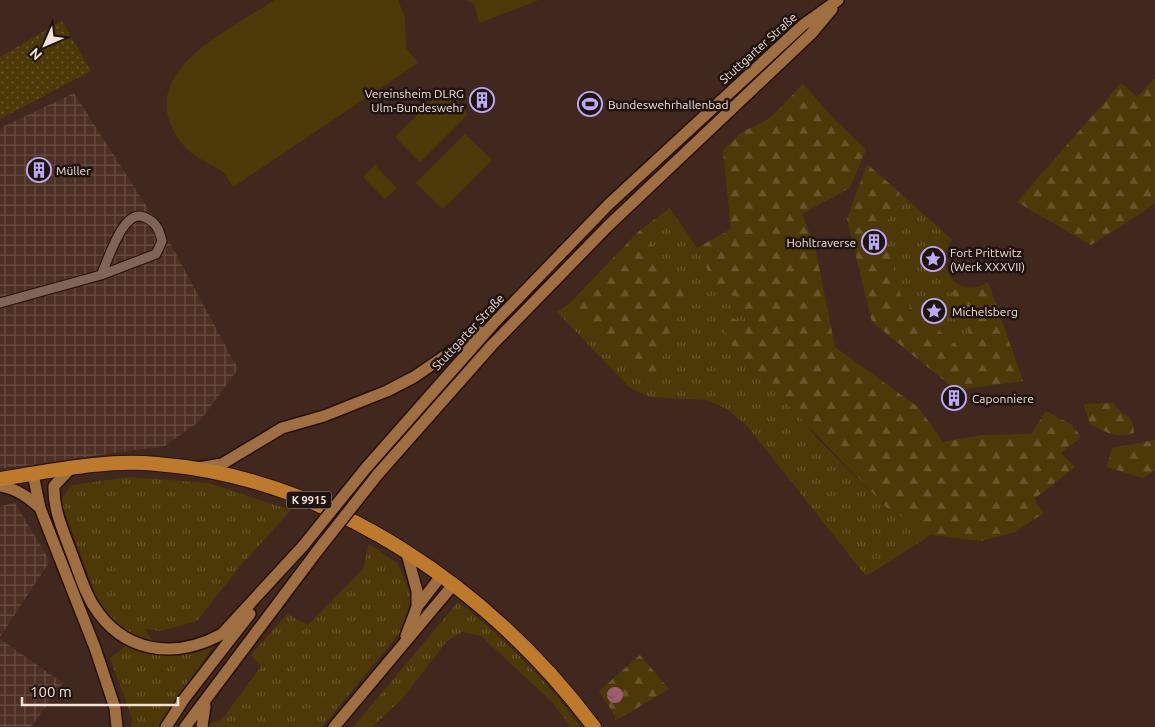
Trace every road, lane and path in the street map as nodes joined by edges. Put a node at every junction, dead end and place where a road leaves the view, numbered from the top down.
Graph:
1 (839, 0) edge
2 (101, 275) junction
3 (0, 303) edge
4 (494, 323) junction
5 (194, 468) junction
6 (70, 469) junction
7 (33, 474) junction
8 (0, 479) edge
9 (0, 486) edge
10 (40, 508) junction
11 (303, 546) junction
12 (407, 554) junction
13 (441, 576) junction
14 (453, 585) junction
15 (417, 607) junction
16 (404, 641) junction
17 (206, 702) junction
18 (118, 727) edge
19 (166, 727) edge
20 (185, 727) edge
21 (202, 727) edge
22 (334, 727) edge
23 (594, 727) edge

1 - 4 main road, Stuttgarter Straße
1 - 17 main road, Stuttgarter Straße, bridge
2 - 2 street
2 - 3 street
4 - 5 main road
4 - 11 main road, Stuttgarter Straße, bridge
5 - 6 main road, K 9915
5 - 12 main road, K 9915
6 - 7 main road, K 9915
6 - 11 main road
7 - 8 main road, K 9915
7 - 10 main road
9 - 10 main road
10 - 18 main road
11 - 19 main road, Stuttgarter Straße
12 - 13 main road, K 9915
12 - 15 main road
13 - 14 main road, K 9915
13 - 15 main road
14 - 16 main road
14 - 23 main road, K 9915
15 - 16 main road
16 - 22 main road
17 - 20 main road, Stuttgarter Straße
17 - 21 main road

